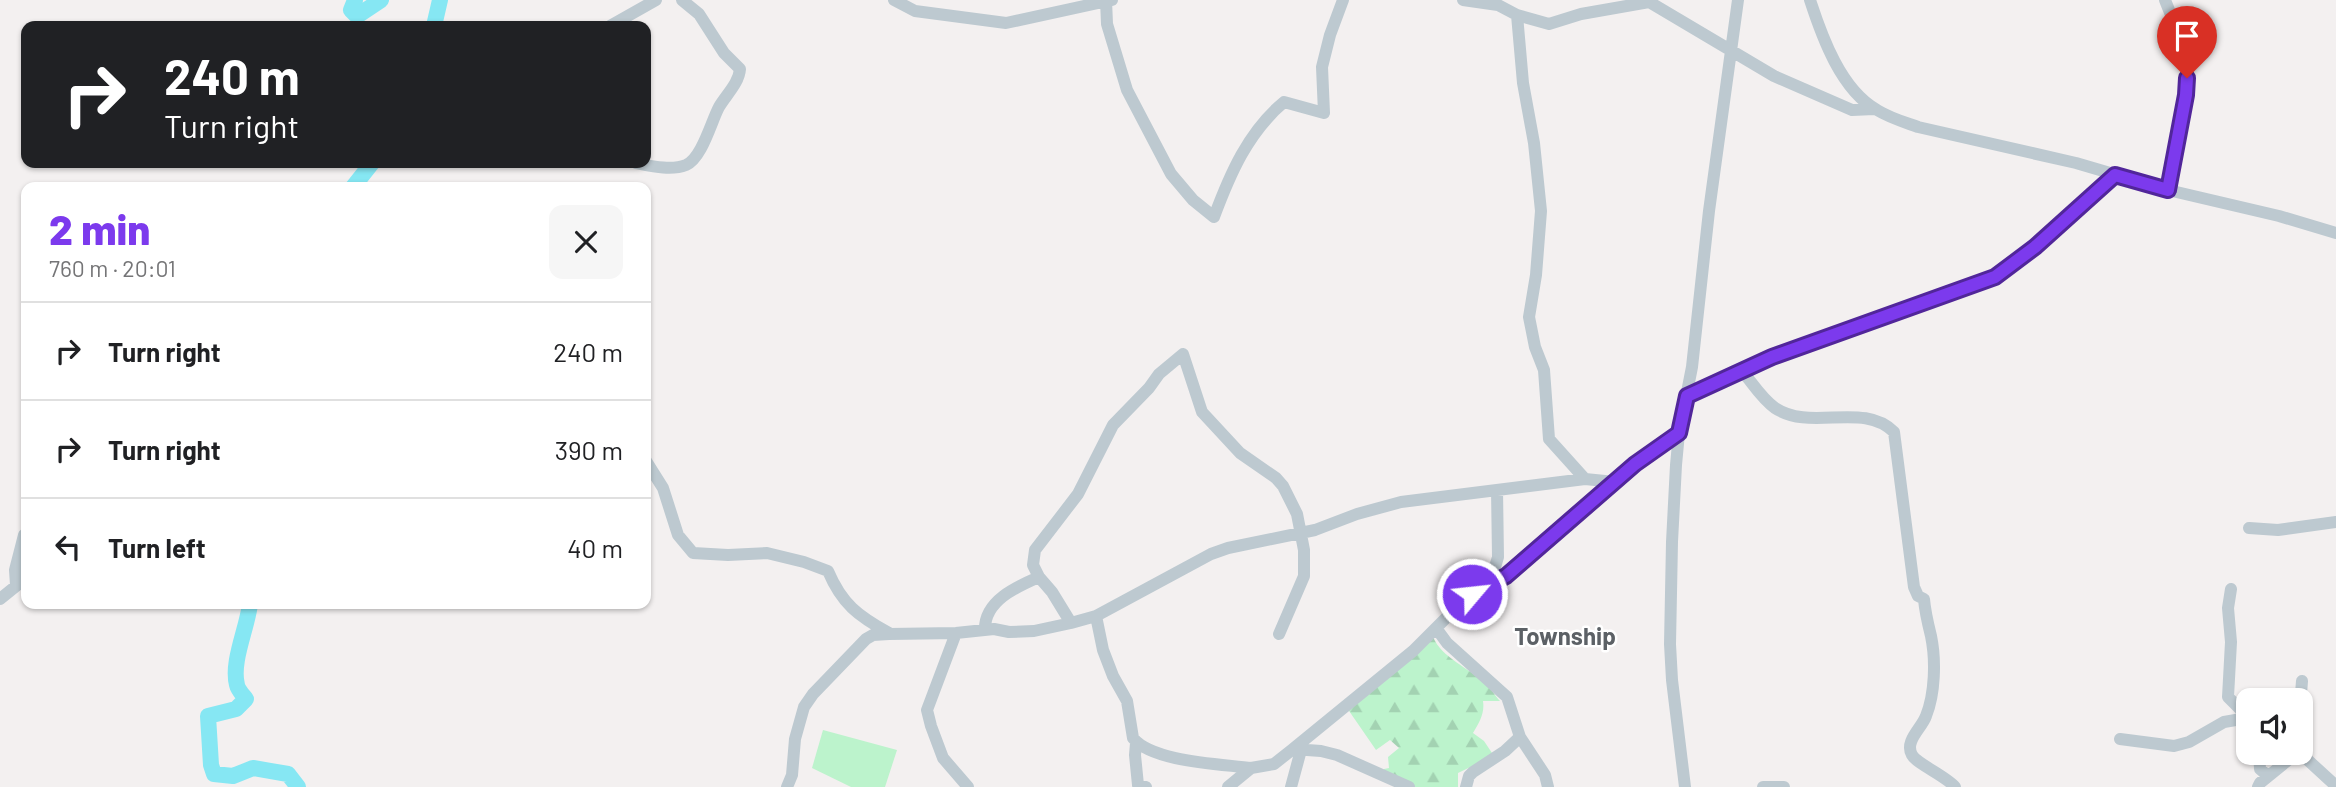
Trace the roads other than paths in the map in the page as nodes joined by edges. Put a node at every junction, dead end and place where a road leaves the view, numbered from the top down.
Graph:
1 (656, 0) edge
2 (681, 0) edge
3 (894, 0) edge
4 (1056, 0) edge
5 (1343, 0) edge
6 (1463, 0) edge
7 (1738, 0) edge
8 (1810, 0) edge
9 (2165, 0) edge
10 (1108, 1) edge
11 (1648, 1) edge
12 (1073, 9) junction
13 (1517, 15) junction
14 (619, 21) edge
15 (1730, 51) junction
16 (1874, 109) junction
17 (651, 166) edge
18 (2115, 175) junction
19 (2168, 190) junction
20 (2336, 233) edge
21 (1743, 372) junction
22 (1687, 396) junction
23 (1679, 433) junction
24 (651, 469) edge
25 (1585, 479) junction
26 (1615, 482) junction
27 (1497, 490) junction
28 (2336, 522) edge
29 (2249, 528) dead end
30 (1302, 533) junction
31 (21, 547) edge
32 (1039, 577) junction
33 (21, 581) edge
34 (1490, 584) junction
35 (2231, 589) dead end
36 (0, 599) edge
37 (1096, 616) junction
38 (1071, 622) junction
39 (1436, 628) junction
40 (985, 630) junction
41 (956, 633) junction
42 (889, 634) junction
43 (1279, 634) dead end
44 (2302, 681) dead end
45 (2301, 688) edge
46 (2236, 705) edge
47 (2236, 720) edge
48 (1520, 737) junction
49 (2120, 740) dead end
50 (1136, 743) junction
51 (1297, 750) junction
52 (2260, 765) edge
53 (2282, 765) edge
54 (2313, 765) edge
55 (1251, 768) junction
56 (2268, 776) junction
57 (2336, 786) edge
58 (787, 787) edge
59 (968, 787) edge
60 (1146, 787) edge
61 (1227, 787) edge
62 (1292, 787) edge
63 (1409, 787) edge
64 (1466, 787) edge
65 (1548, 787) edge
66 (1685, 787) edge
67 (1763, 787) edge
68 (1784, 787) edge
69 (1955, 787) edge
70 (2259, 787) edge

1 - 14 street
2 - 17 street
3 - 12 street
4 - 12 street
5 - 10 street
6 - 13 street
7 - 15 street
8 - 16 street
9 - 19 street
10 - 12 street
11 - 13 street
11 - 15 street
13 - 25 street
15 - 16 street
15 - 22 street
16 - 18 street
18 - 19 street
18 - 21 street
19 - 20 street
21 - 22 street
21 - 69 street
22 - 23 street
23 - 26 street
23 - 66 street
24 - 42 street
25 - 26 street
25 - 27 street
26 - 34 street
27 - 30 street
27 - 34 street
28 - 29 street
30 - 32 street
30 - 37 street
30 - 43 street
31 - 33 street
32 - 38 street
32 - 40 street
33 - 36 street
34 - 39 street
35 - 46 street
37 - 38 street
37 - 50 street
38 - 40 street
39 - 48 street
39 - 51 street
40 - 41 street
41 - 42 street
41 - 59 street
42 - 58 street
44 - 45 street
47 - 49 street
48 - 64 street
48 - 65 street
50 - 55 street
50 - 60 street
51 - 55 street
51 - 62 street
51 - 63 street
52 - 56 street
53 - 56 street
54 - 57 street
55 - 61 street
56 - 70 street
67 - 68 street

